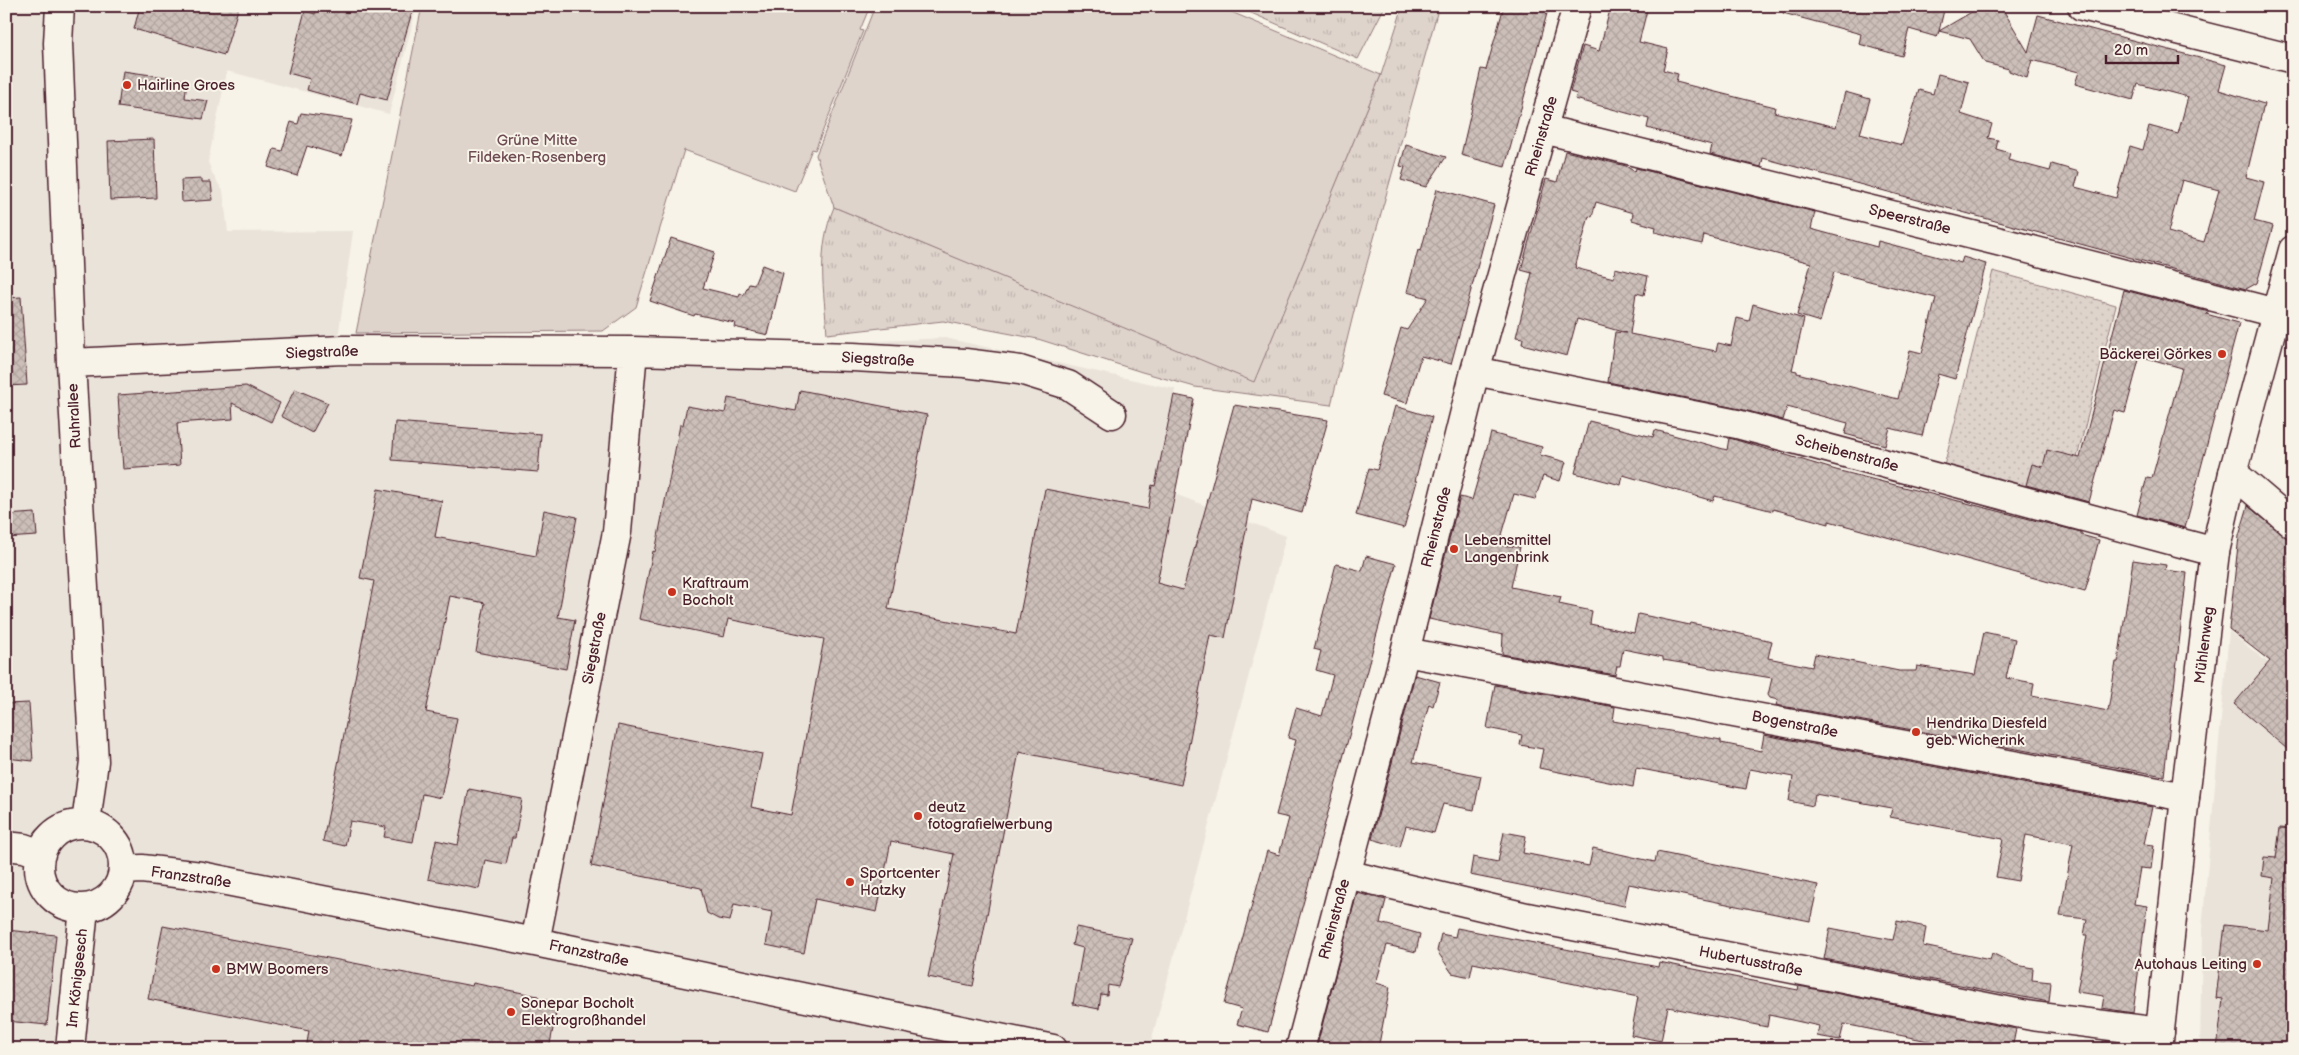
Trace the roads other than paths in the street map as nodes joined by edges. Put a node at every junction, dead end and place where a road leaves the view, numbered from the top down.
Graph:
1 (60, 6) edge
2 (1577, 6) edge
3 (2082, 6) edge
4 (2293, 59) edge
5 (1544, 129) junction
6 (2293, 250) edge
7 (2283, 304) edge
8 (633, 351) junction
9 (71, 363) junction
10 (1475, 371) junction
11 (1112, 414) dead end
12 (2234, 473) junction
13 (2293, 524) edge
14 (2215, 552) junction
15 (1405, 652) junction
16 (2186, 797) junction
17 (86, 824) junction
18 (6, 846) edge
19 (41, 854) junction
20 (123, 870) junction
21 (1346, 874) junction
22 (84, 908) junction
23 (535, 942) junction
24 (2159, 1040) edge
25 (70, 1049) edge
26 (1053, 1049) edge
27 (1300, 1049) edge

1 - 9 street, Ruhrallee
2 - 5 street, Rheinstraße
3 - 4 street
5 - 7 street, Speerstraße
5 - 10 street, Rheinstraße
6 - 7 street, Mühlenweg
7 - 12 street, Mühlenweg
8 - 9 street, Siegstraße
8 - 11 street, Siegstraße
8 - 23 street, Siegstraße
9 - 17 street, Ruhrallee
10 - 14 street, Scheibenstraße
10 - 15 street, Rheinstraße
12 - 13 street
12 - 14 street, Mühlenweg
14 - 16 street, Mühlenweg
15 - 16 street, Bogenstraße
15 - 21 street, Rheinstraße
16 - 24 street, Mühlenweg
17 - 19 street
17 - 20 street
18 - 19 street
19 - 22 street
20 - 22 street
20 - 23 street, Franzstraße
21 - 24 street, Hubertusstraße
21 - 27 street, Rheinstraße
22 - 25 street, Im Königsesch
23 - 26 street, Franzstraße

